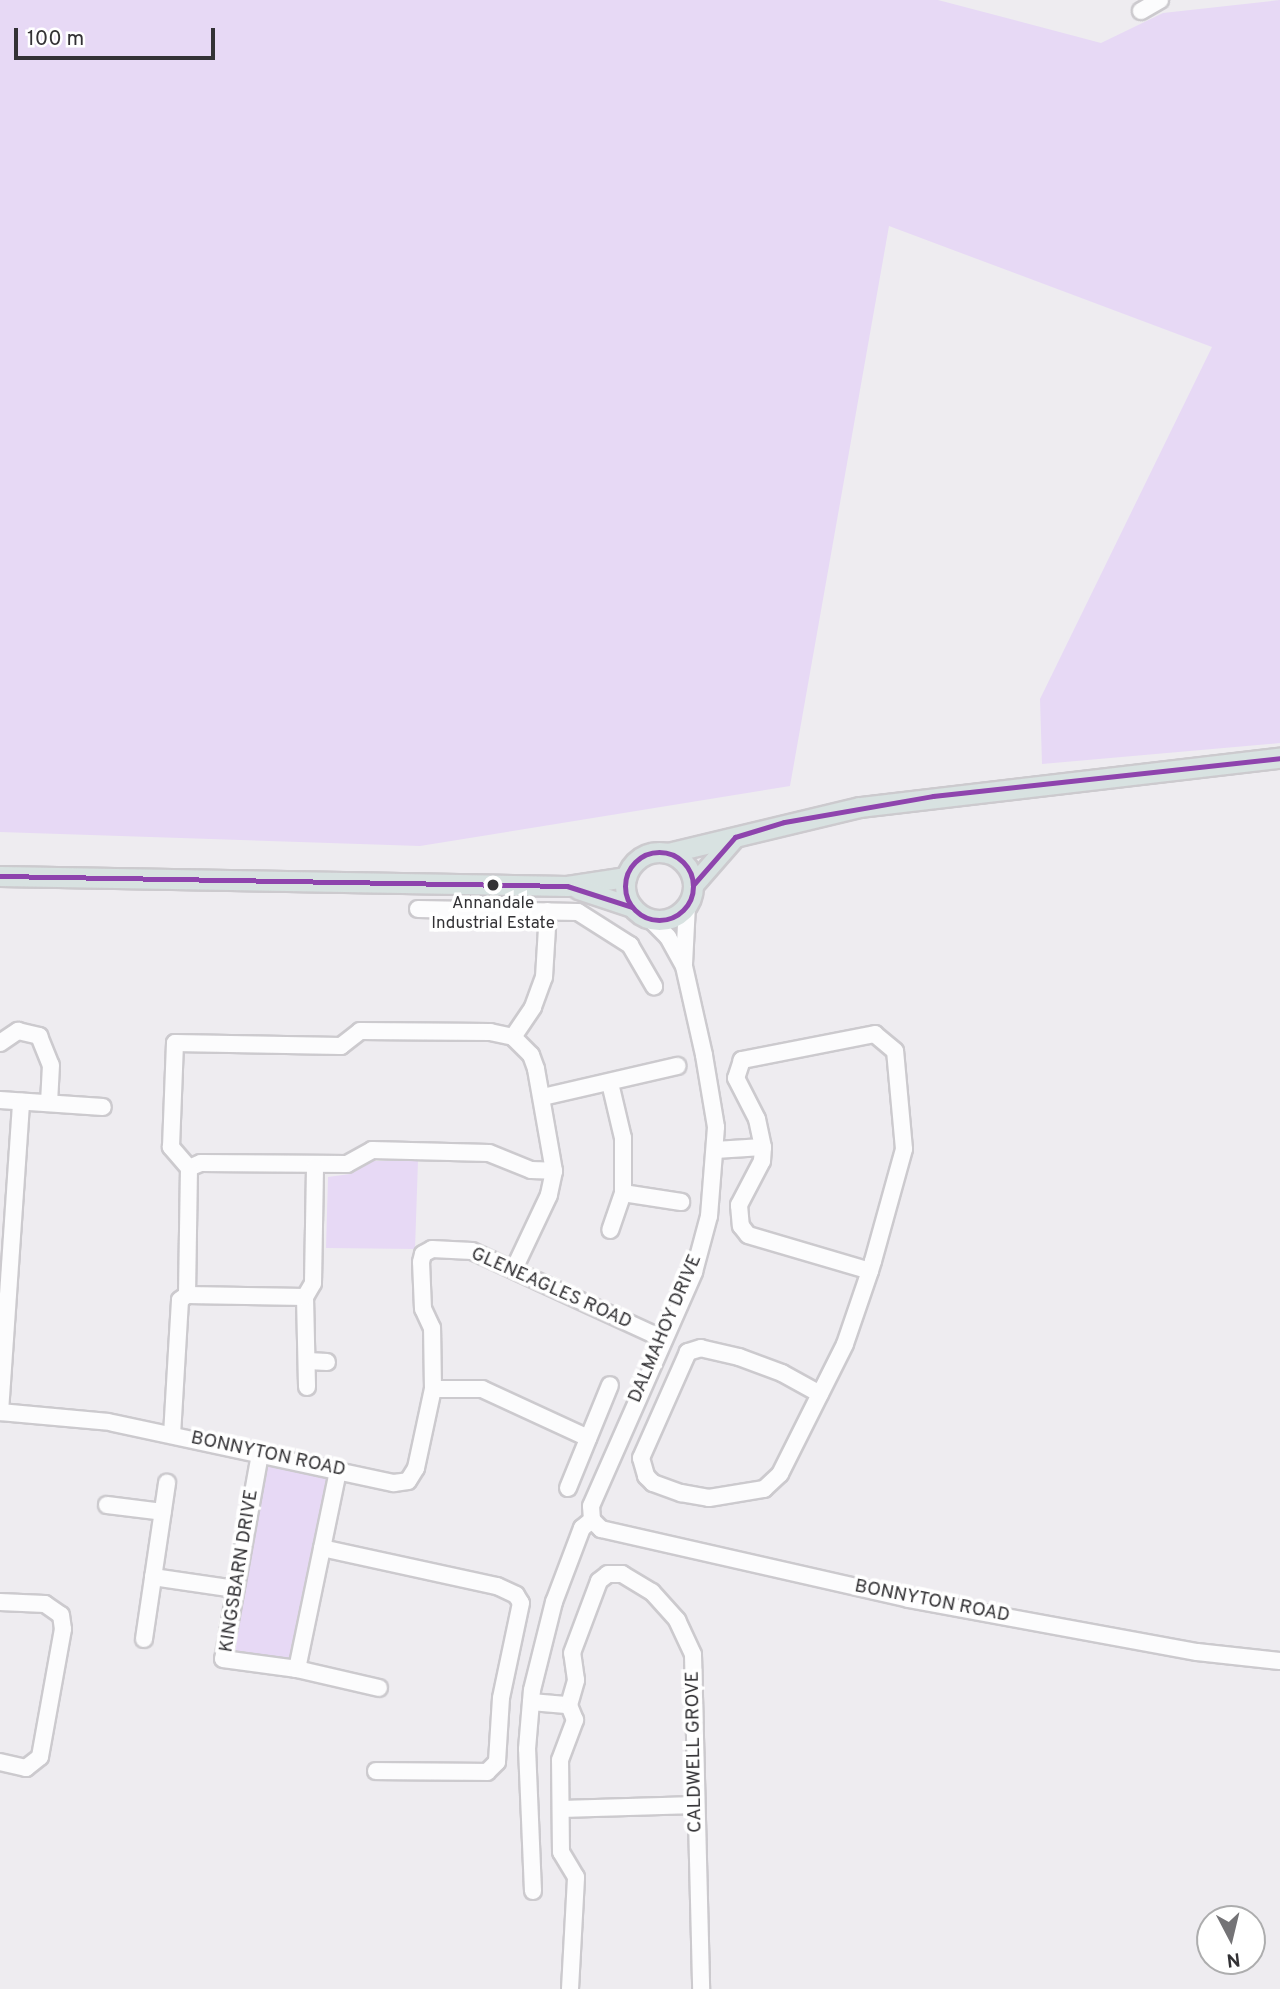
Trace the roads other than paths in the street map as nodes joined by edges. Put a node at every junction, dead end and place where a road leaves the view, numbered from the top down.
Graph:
1 (1160, 0) edge
2 (1141, 10) dead end
3 (1280, 758) edge
4 (734, 837) junction
5 (668, 853) junction
6 (0, 876) edge
7 (626, 877) junction
8 (693, 885) junction
9 (567, 886) junction
10 (687, 905) junction
11 (632, 906) junction
12 (418, 909) dead end
13 (548, 911) junction
14 (649, 918) junction
15 (684, 966) junction
16 (654, 986) dead end
17 (513, 1037) junction
18 (0, 1043) edge
19 (677, 1066) dead end
20 (610, 1083) junction
21 (543, 1097) junction
22 (0, 1100) edge
23 (21, 1102) junction
24 (49, 1103) junction
25 (103, 1107) dead end
26 (763, 1147) junction
27 (715, 1150) junction
28 (315, 1167) junction
29 (189, 1168) junction
30 (554, 1171) junction
31 (623, 1193) junction
32 (681, 1202) dead end
33 (610, 1230) dead end
34 (514, 1269) junction
35 (870, 1270) junction
36 (187, 1295) junction
37 (305, 1297) junction
38 (663, 1339) junction
39 (308, 1361) junction
40 (327, 1362) dead end
41 (610, 1385) dead end
42 (307, 1387) dead end
43 (433, 1388) junction
44 (820, 1394) junction
45 (0, 1412) edge
46 (172, 1434) junction
47 (588, 1438) junction
48 (260, 1454) junction
49 (416, 1468) joint
50 (338, 1471) junction
51 (167, 1483) dead end
52 (568, 1488) dead end
53 (107, 1505) dead end
54 (163, 1512) junction
55 (592, 1520) junction
56 (322, 1548) junction
57 (153, 1577) junction
58 (235, 1589) junction
59 (0, 1602) edge
60 (144, 1639) dead end
61 (1280, 1661) edge
62 (297, 1669) junction
63 (379, 1688) dead end
64 (531, 1702) junction
65 (569, 1705) junction
66 (0, 1762) edge
67 (376, 1771) dead end
68 (696, 1805) junction
69 (561, 1809) junction
70 (533, 1891) dead end
71 (570, 1989) edge
72 (701, 1989) edge

1 - 2 street
3 - 4 main road
4 - 5 main road
4 - 8 main road
5 - 7 main road
5 - 8 main road
6 - 9 main road
7 - 9 main road
7 - 11 main road
8 - 10 main road
9 - 11 main road
10 - 14 main road
10 - 15 street
11 - 14 main road
12 - 13 street
13 - 16 street
13 - 17 street
14 - 15 street
15 - 27 street, DALMAHOY DRIVE
17 - 21 street
17 - 29 street
18 - 24 street
19 - 20 street
20 - 21 street
20 - 31 street
21 - 30 street
22 - 23 street
23 - 24 street
23 - 45 street
24 - 25 street
26 - 27 street
26 - 35 street
26 - 35 street
27 - 38 street, DALMAHOY DRIVE
28 - 29 street
28 - 30 street
28 - 37 street
29 - 36 street
30 - 34 street
31 - 32 street
31 - 33 street
34 - 38 street, GLENEAGLES ROAD
34 - 43 street, GLENEAGLES ROAD
35 - 44 street
36 - 37 street
36 - 46 street
37 - 39 street
38 - 55 street, DALMAHOY DRIVE
39 - 40 street
39 - 42 street
41 - 47 street
43 - 47 street
43 - 49 street, GLENEAGLES ROAD
44 - 44 street
45 - 46 street, BONNYTON ROAD
46 - 48 street, BONNYTON ROAD
47 - 52 street
48 - 50 street, BONNYTON ROAD
48 - 58 street, KINGSBARN DRIVE
49 - 50 street, BONNYTON ROAD
50 - 56 street
51 - 54 street
53 - 54 street
54 - 57 street
55 - 61 street, BONNYTON ROAD
55 - 64 street, DALMAHOY DRIVE
56 - 62 street
56 - 67 street
57 - 58 street
57 - 60 street
58 - 62 street, KINGSBARN DRIVE
59 - 66 street
62 - 63 street, KINGSBARN DRIVE
64 - 65 street
64 - 70 street, DALMAHOY DRIVE
65 - 68 street, CALDWELL GROVE
65 - 69 street, CALDWELL GROVE
68 - 69 street, CALDWELL GROVE
68 - 72 street, CALDWELL GROVE
69 - 71 street, CALDWELL GROVE

